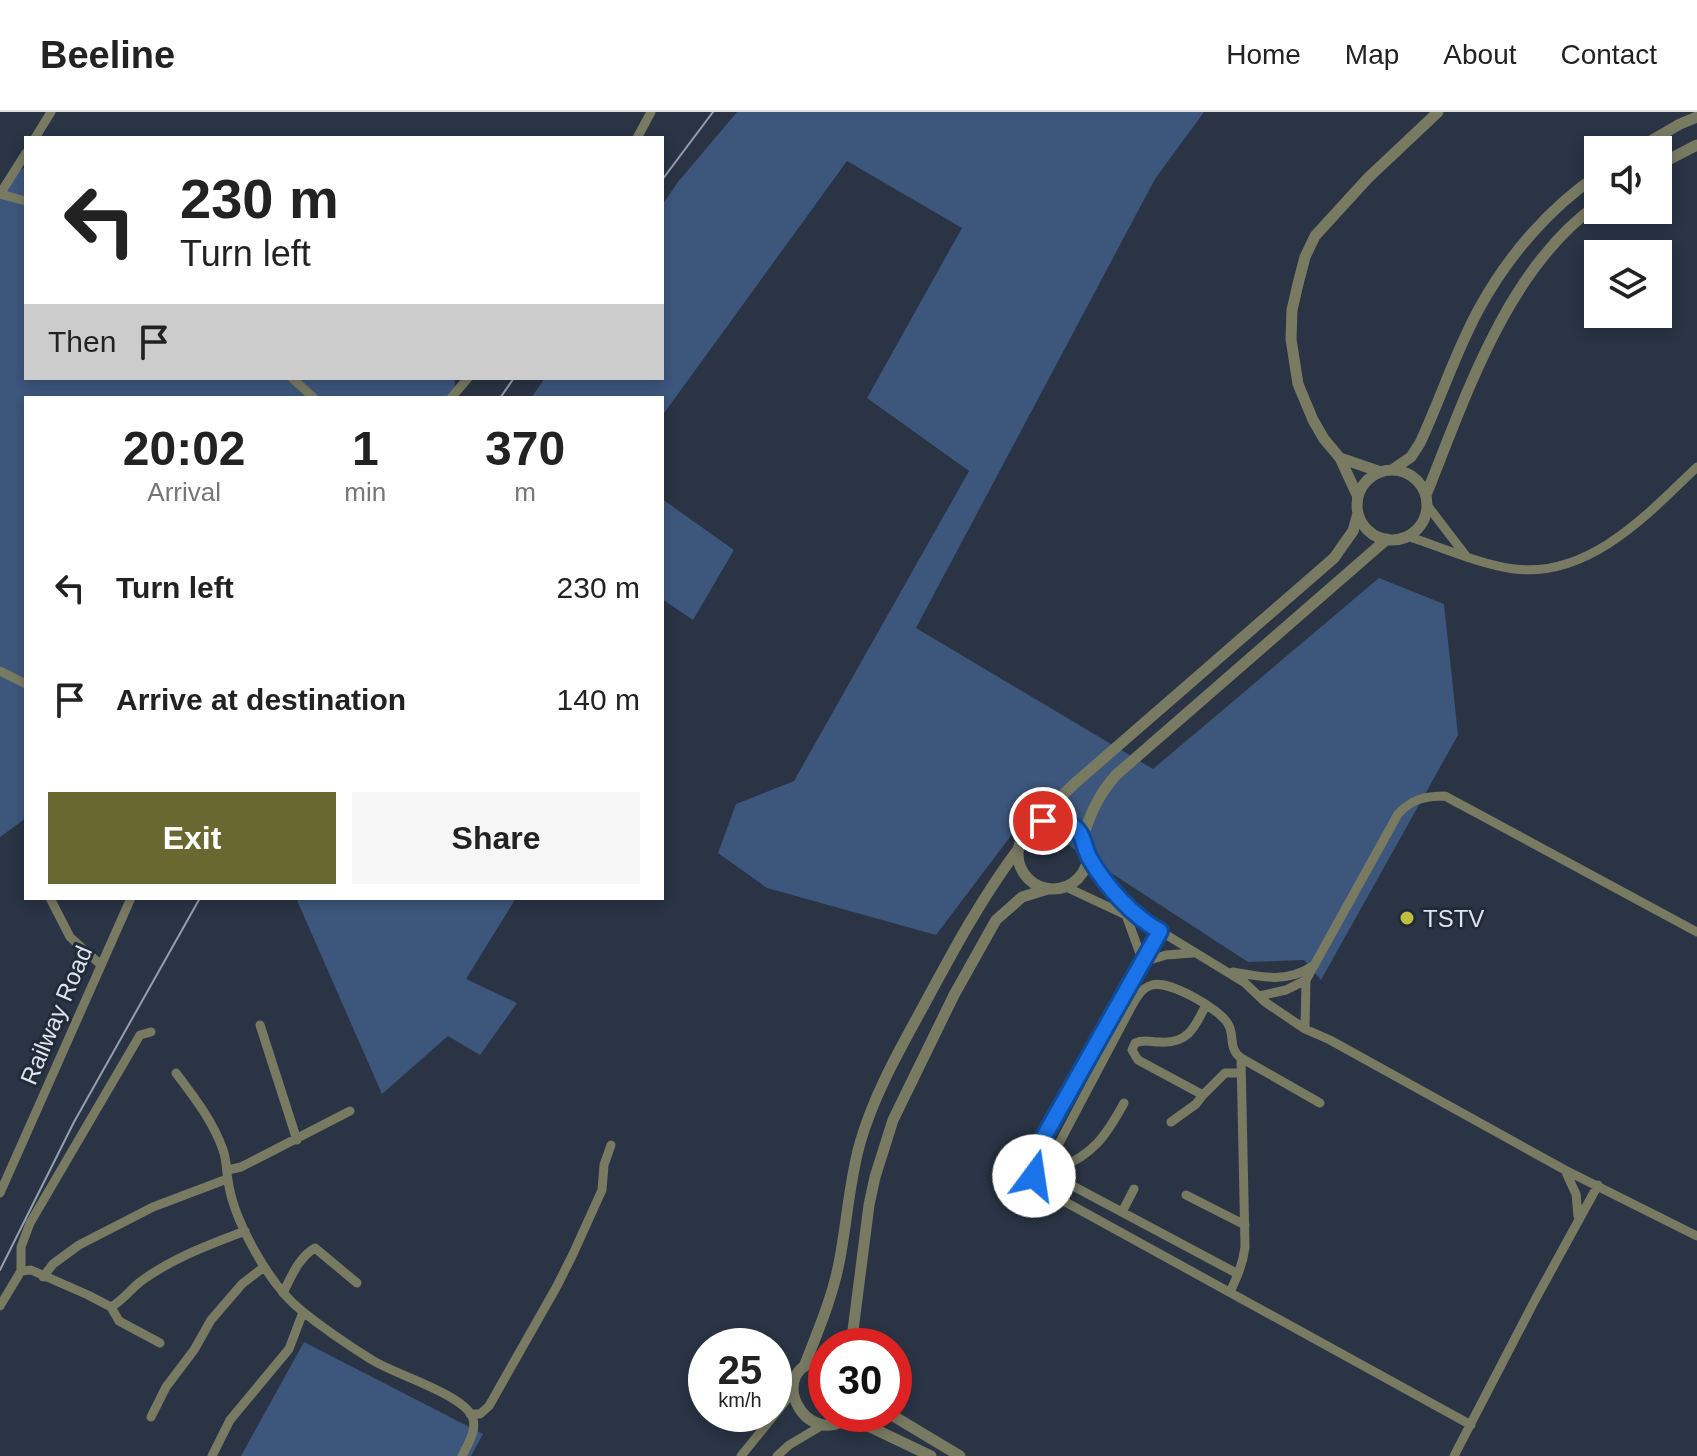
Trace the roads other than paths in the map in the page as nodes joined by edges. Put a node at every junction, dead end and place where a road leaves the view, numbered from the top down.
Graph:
1 (51, 112) edge
2 (651, 112) edge
3 (1438, 112) edge
4 (1697, 117) edge
5 (36, 136) edge
6 (638, 136) edge
7 (1661, 136) edge
8 (1697, 145) edge
9 (24, 156) edge
10 (1672, 158) edge
11 (1584, 186) edge
12 (0, 194) edge
13 (24, 200) edge
14 (1584, 215) edge
15 (294, 380) edge
16 (466, 380) edge
17 (312, 396) edge
18 (453, 396) edge
19 (1340, 458) junction
20 (1697, 467) edge
21 (1386, 471) junction
22 (1358, 497) junction
23 (1426, 500) junction
24 (1358, 513) junction
25 (1407, 536) junction
26 (1387, 539) junction
27 (1466, 556) junction
28 (0, 671) edge
29 (24, 683) edge
30 (1030, 828) junction
31 (1083, 837) junction
32 (1019, 848) junction
33 (1088, 856) junction
34 (1066, 887) junction
35 (1048, 889) junction
36 (51, 900) edge
37 (130, 900) edge
38 (1126, 915) junction
39 (1141, 921) junction
40 (1160, 931) junction
41 (1697, 932) edge
42 (1197, 953) junction
43 (1143, 962) junction
44 (101, 965) junction
45 (1314, 965) junction
46 (1226, 970) junction
47 (1306, 980) junction
48 (1259, 996) junction
49 (1206, 1005) junction
50 (260, 1025) dead end
51 (1305, 1029) junction
52 (151, 1032) dead end
53 (1241, 1058) junction
54 (176, 1073) dead end
55 (1240, 1073) junction
56 (1203, 1095) junction
57 (1124, 1103) dead end
58 (1320, 1103) dead end
59 (350, 1111) dead end
60 (1171, 1122) dead end
61 (297, 1140) junction
62 (611, 1145) dead end
63 (1057, 1169) junction
64 (1565, 1170) junction
65 (228, 1174) junction
66 (3, 1178) edge
67 (1598, 1185) junction
68 (1134, 1189) dead end
69 (0, 1193) edge
70 (1186, 1195) dead end
71 (1122, 1212) junction
72 (1578, 1220) junction
73 (1245, 1225) junction
74 (245, 1231) junction
75 (1697, 1236) edge
76 (264, 1267) junction
77 (21, 1271) junction
78 (1238, 1274) junction
79 (43, 1277) junction
80 (357, 1283) dead end
81 (1230, 1292) junction
82 (283, 1293) junction
83 (0, 1306) edge
84 (111, 1307) junction
85 (303, 1312) junction
86 (853, 1328) edge
87 (160, 1343) dead end
88 (808, 1366) edge
89 (804, 1367) junction
90 (792, 1393) joint
91 (470, 1414) junction
92 (151, 1417) dead end
93 (808, 1420) edge
94 (1471, 1425) junction
95 (912, 1427) edge
96 (760, 1432) edge
97 (811, 1432) edge
98 (878, 1432) edge
99 (910, 1451) edge
100 (212, 1456) edge
101 (462, 1456) edge
102 (741, 1456) edge
103 (777, 1456) edge
104 (931, 1456) edge
105 (960, 1456) edge
106 (1454, 1456) edge

1 - 5 street
2 - 6 street
3 - 19 street
4 - 7 street
8 - 10 street
9 - 12 street
11 - 21 street
12 - 13 street
14 - 23 street
15 - 17 street
16 - 18 street
19 - 21 street
19 - 22 street
20 - 27 street
21 - 22 street
21 - 23 street
22 - 24 street
23 - 25 street
23 - 27 street
24 - 26 street
24 - 30 street
25 - 26 street
25 - 27 street
26 - 31 street
28 - 29 street
30 - 31 street
30 - 32 street
31 - 33 street
32 - 35 street
32 - 89 street
33 - 34 street
33 - 39 street
34 - 35 street
34 - 38 street
35 - 86 street
36 - 44 street
37 - 44 street, Railway Road
38 - 39 street
38 - 43 street
39 - 40 street
40 - 42 street
40 - 43 street
41 - 45 street
42 - 43 street
42 - 46 street
43 - 81 street
44 - 66 street, Railway Road
45 - 46 street
45 - 47 street
46 - 48 street
47 - 48 street
47 - 51 street
48 - 51 street
49 - 53 street
49 - 56 street
49 - 63 street
50 - 61 street
51 - 64 street
52 - 77 street
53 - 55 street
53 - 58 street
54 - 65 street
55 - 56 street
55 - 73 street
56 - 60 street
57 - 63 street
59 - 61 street
61 - 65 street
62 - 91 street
63 - 71 street
64 - 67 street
64 - 72 street
65 - 74 street
65 - 79 street
66 - 69 street, Railway Road
67 - 72 street
67 - 75 street
68 - 71 street
70 - 73 street
71 - 78 street
72 - 94 street
73 - 78 street
74 - 76 street
74 - 84 street
76 - 82 street
76 - 92 street
77 - 79 street
77 - 83 street
78 - 81 street
79 - 84 street
80 - 82 street
81 - 94 street
82 - 85 street
84 - 87 street
85 - 91 street
85 - 100 street
88 - 89 street
89 - 90 street
90 - 93 street
91 - 101 street
94 - 106 street
95 - 105 street
96 - 102 street
97 - 103 street
98 - 99 street
99 - 104 street

